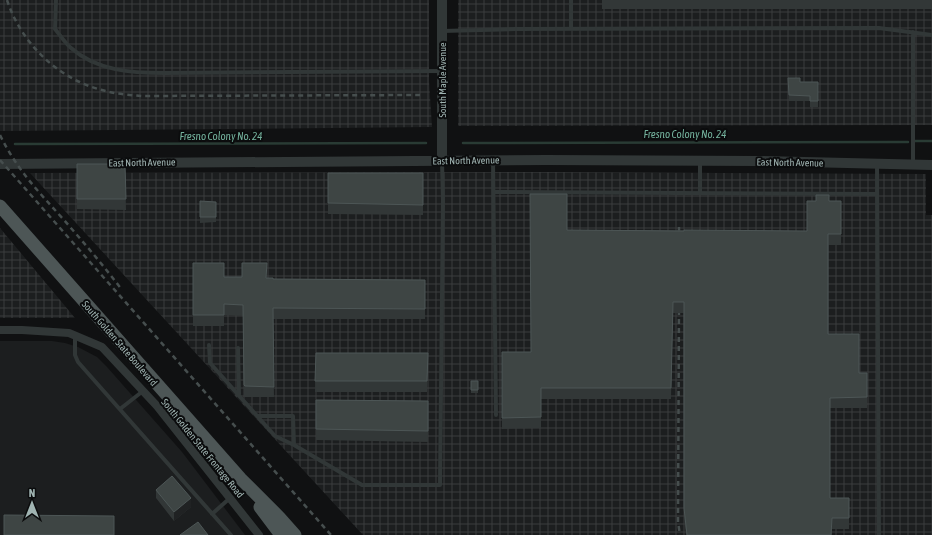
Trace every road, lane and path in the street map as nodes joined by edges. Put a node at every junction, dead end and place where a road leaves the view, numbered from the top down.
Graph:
1 (56, 0) edge
2 (442, 0) edge
3 (571, 0) edge
4 (572, 29) junction
5 (442, 31) junction
6 (913, 32) junction
7 (932, 35) edge
8 (442, 71) junction
9 (493, 160) junction
10 (442, 161) junction
11 (700, 161) junction
12 (0, 164) edge
13 (877, 164) junction
14 (913, 164) junction
15 (932, 165) edge
16 (494, 192) junction
17 (700, 193) junction
18 (877, 194) junction
19 (0, 206) edge
20 (0, 330) edge
21 (75, 336) junction
22 (209, 345) dead end
23 (238, 348) dead end
24 (143, 391) junction
25 (238, 394) junction
26 (120, 409) junction
27 (496, 414) dead end
28 (257, 416) junction
29 (294, 445) junction
30 (241, 479) junction
31 (230, 498) junction
32 (212, 514) junction
33 (231, 535) edge
34 (259, 535) edge
35 (281, 535) edge
36 (295, 535) edge
37 (879, 535) edge

1 - 8 lane
2 - 5 street, South Maple Avenue
3 - 4 lane
4 - 5 lane
4 - 6 lane
5 - 8 street, South Maple Avenue
6 - 7 lane
6 - 14 lane
8 - 10 street, South Maple Avenue
9 - 10 street, East North Avenue
9 - 11 street, East North Avenue
9 - 16 lane
10 - 12 street, East North Avenue
10 - 29 lane
11 - 13 street, East North Avenue
11 - 17 lane
13 - 14 street, East North Avenue
13 - 18 lane
14 - 15 street, East North Avenue
16 - 17 lane
16 - 27 lane
17 - 18 lane
18 - 37 lane
19 - 30 main road, South Golden State Boulevard
20 - 21 street, South Golden State Frontage Road
21 - 24 street, South Golden State Frontage Road
21 - 26 lane
22 - 25 lane
23 - 25 lane
24 - 26 lane
24 - 31 street, South Golden State Frontage Road
25 - 28 lane
26 - 32 lane
28 - 29 lane
28 - 29 lane
30 - 35 main road, South Golden State Boulevard
30 - 36 main road, South Golden State Boulevard
31 - 32 lane
31 - 34 street, South Golden State Frontage Road
32 - 33 lane

